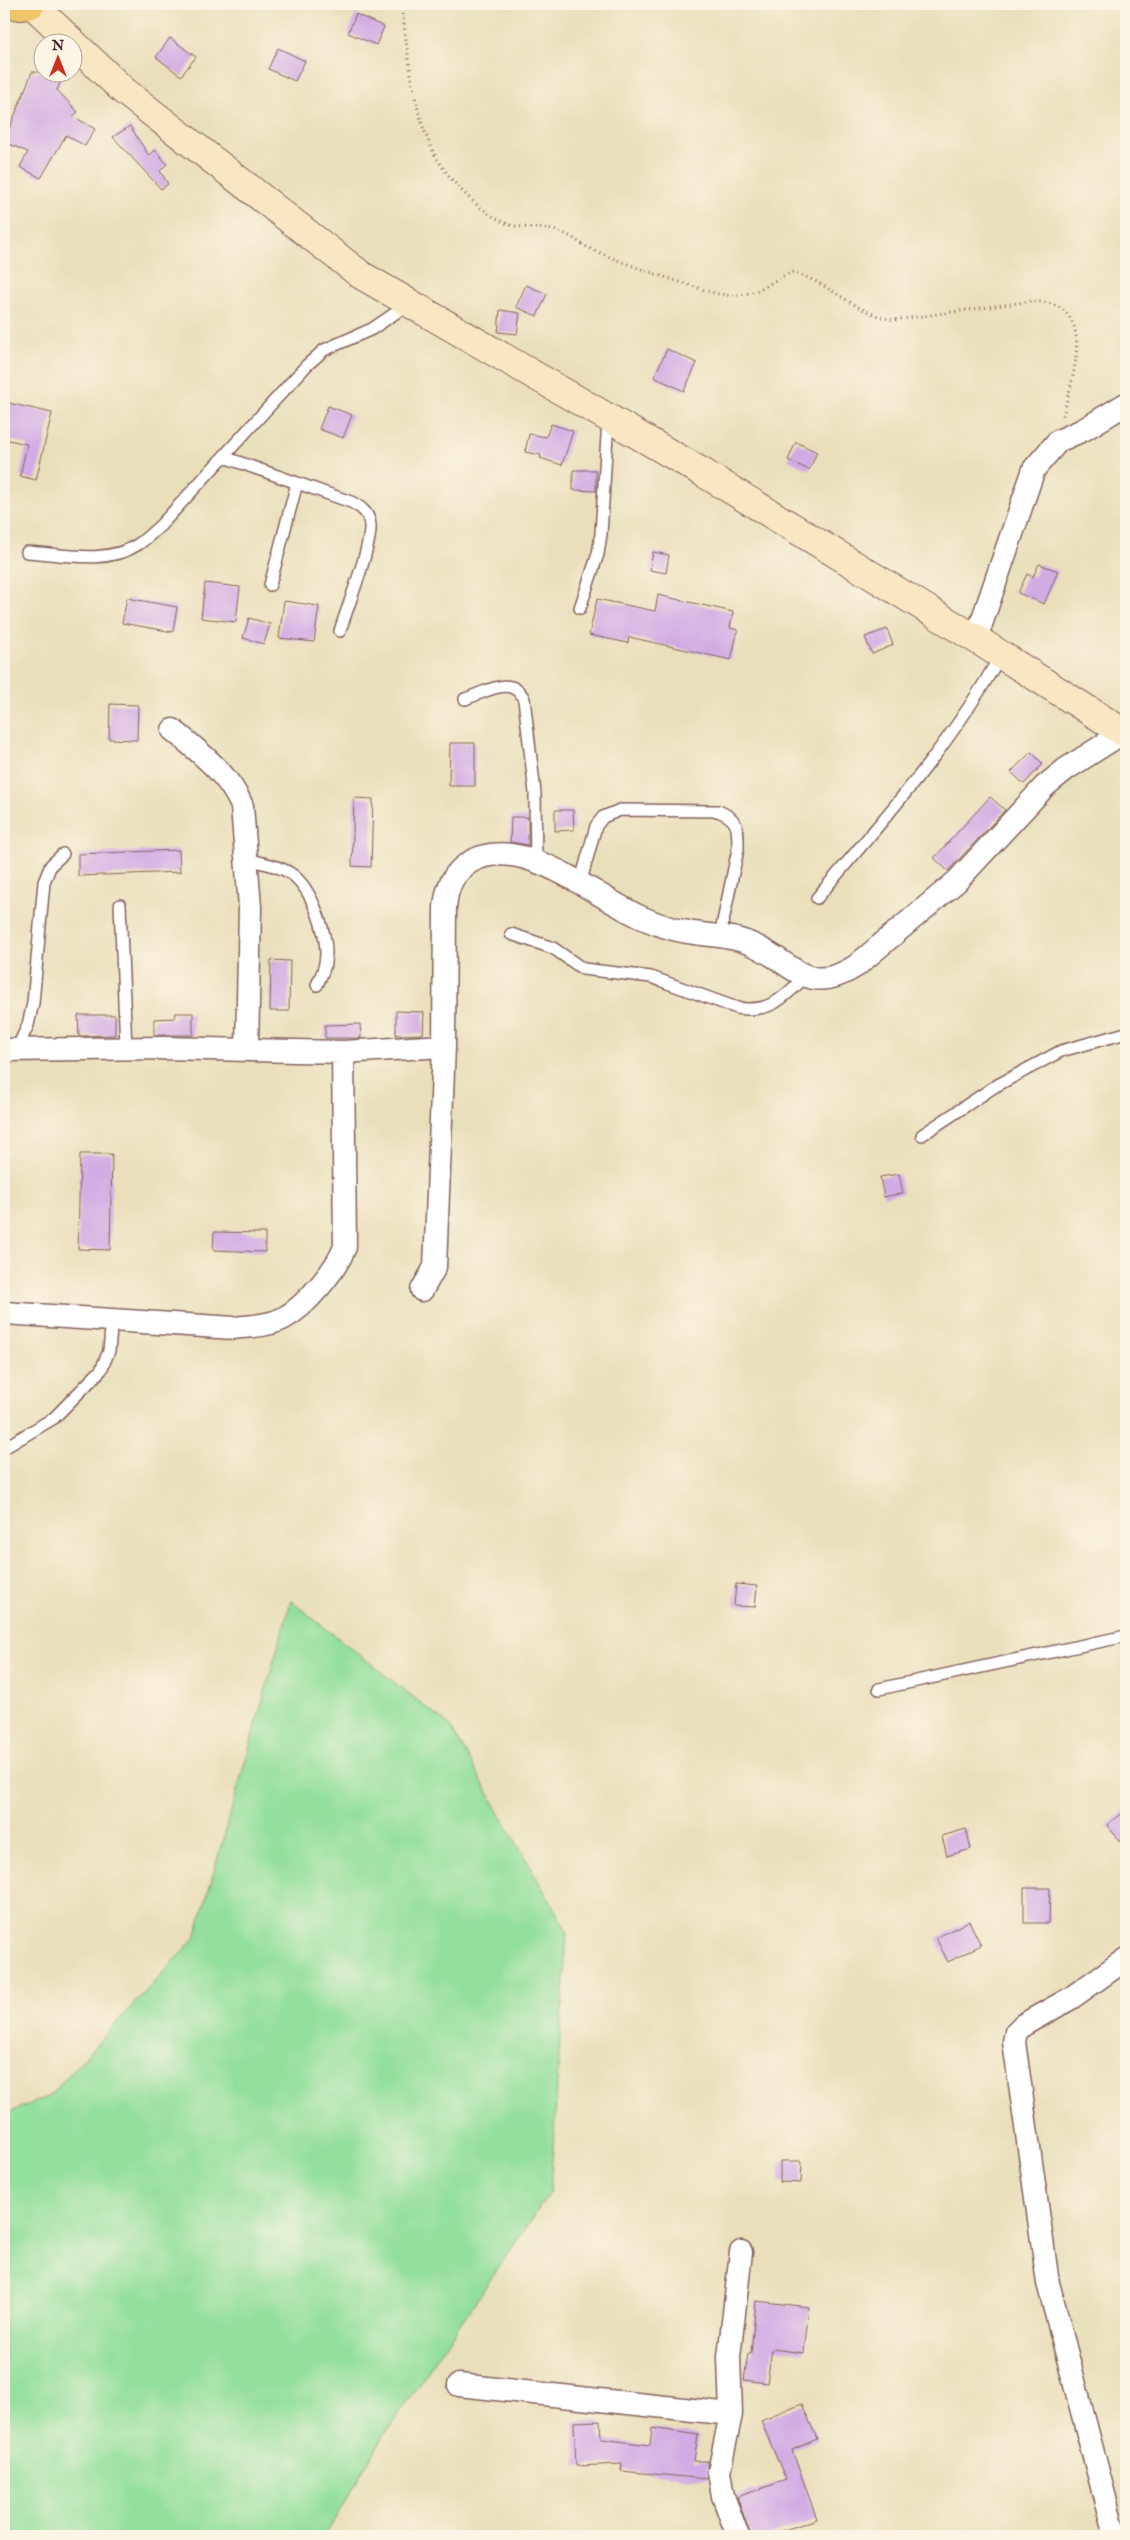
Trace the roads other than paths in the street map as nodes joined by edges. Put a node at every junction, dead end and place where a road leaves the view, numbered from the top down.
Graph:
1 (9, 4) edge
2 (31, 4) edge
3 (410, 303) junction
4 (1126, 404) edge
5 (608, 417) junction
6 (224, 457) junction
7 (297, 483) junction
8 (27, 552) dead end
9 (270, 585) dead end
10 (580, 608) dead end
11 (340, 631) dead end
12 (976, 639) junction
13 (1001, 654) junction
14 (465, 699) dead end
15 (173, 730) dead end
16 (1125, 733) edge
17 (64, 854) dead end
18 (247, 859) junction
19 (536, 862) junction
20 (580, 884) junction
21 (817, 898) dead end
22 (120, 905) dead end
23 (511, 934) dead end
24 (720, 936) junction
25 (806, 976) junction
26 (317, 984) dead end
27 (1126, 1033) edge
28 (444, 1046) junction
29 (126, 1048) junction
30 (247, 1049) junction
31 (10, 1050) edge
32 (343, 1052) junction
33 (922, 1135) dead end
34 (422, 1290) dead end
35 (4, 1312) edge
36 (112, 1318) junction
37 (4, 1448) edge
38 (1126, 1636) edge
39 (879, 1689) dead end
40 (1126, 1959) edge
41 (740, 2252) dead end
42 (459, 2384) dead end
43 (731, 2414) junction
44 (738, 2536) edge
45 (1115, 2536) edge

1 - 2 highway
2 - 3 main road
3 - 5 main road
3 - 6 lane
4 - 12 street
5 - 10 lane
5 - 12 main road
6 - 7 lane
6 - 8 lane
7 - 9 lane
7 - 11 lane
12 - 13 main road
13 - 16 main road
13 - 21 lane
14 - 19 lane
15 - 18 street
16 - 25 street
17 - 31 lane
18 - 26 lane
18 - 30 street
19 - 20 street
19 - 28 street
20 - 24 street
20 - 24 lane
22 - 29 lane
23 - 25 lane
24 - 25 street
27 - 33 lane
28 - 32 street
28 - 34 street
29 - 30 street
29 - 31 street
30 - 32 street
32 - 36 street
35 - 36 street
36 - 37 lane
38 - 39 lane
40 - 45 street
41 - 43 street
42 - 43 street
43 - 44 street

